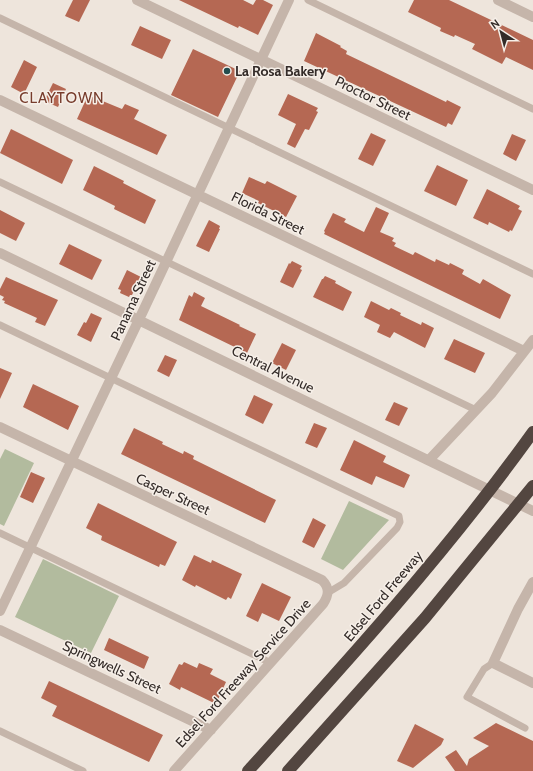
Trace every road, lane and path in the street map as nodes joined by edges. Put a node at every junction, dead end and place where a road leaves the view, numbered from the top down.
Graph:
1 (137, 0) edge
2 (289, 0) edge
3 (308, 0) edge
4 (498, 0) edge
5 (533, 17) edge
6 (0, 18) edge
7 (262, 59) junction
8 (0, 100) edge
9 (533, 109) edge
10 (230, 127) junction
11 (0, 182) edge
12 (533, 190) edge
13 (198, 194) junction
14 (0, 254) edge
15 (166, 262) junction
16 (533, 274) edge
17 (139, 320) junction
18 (0, 324) edge
19 (533, 340) edge
20 (524, 351) junction
21 (111, 377) junction
22 (476, 410) junction
23 (0, 427) edge
24 (533, 432) edge
25 (429, 460) junction
26 (71, 461) junction
27 (533, 486) edge
28 (533, 511) edge
29 (0, 533) edge
30 (30, 547) junction
31 (533, 582) edge
32 (329, 592) junction
33 (0, 611) edge
34 (0, 630) edge
35 (493, 662) junction
36 (271, 663) junction
37 (533, 683) edge
38 (525, 728) dead end
39 (0, 730) edge
40 (212, 730) junction
41 (83, 771) edge
42 (174, 771) edge
43 (248, 771) edge
44 (288, 771) edge

1 - 7 street, Proctor Street
2 - 7 street, Panama Street
3 - 9 lane
4 - 5 street
6 - 10 lane
7 - 10 street, Panama Street
7 - 12 street, Proctor Street
8 - 13 street, Florida Street
10 - 13 street, Panama Street
10 - 16 lane
11 - 15 lane
13 - 15 street, Panama Street
13 - 20 street, Florida Street
14 - 17 street, Central Avenue
15 - 17 street, Panama Street
15 - 22 lane
17 - 21 street, Panama Street
17 - 25 street, Central Avenue
18 - 21 lane
19 - 20 street
20 - 22 street
21 - 26 street, Panama Street
21 - 32 lane
22 - 25 street
23 - 26 street, Casper Street
24 - 43 highway, Edsel Ford Freeway
25 - 28 street, Central Avenue
26 - 30 street, Panama Street
26 - 32 street, Casper Street
27 - 44 highway
29 - 30 lane
30 - 33 street, Panama Street
30 - 36 lane
31 - 35 street
32 - 36 street, Edsel Ford Freeway Service Drive
34 - 40 street, Springwells Street
35 - 37 street
35 - 38 lane
36 - 40 street, Edsel Ford Freeway Service Drive
39 - 41 lane
40 - 42 street, Edsel Ford Freeway Service Drive

